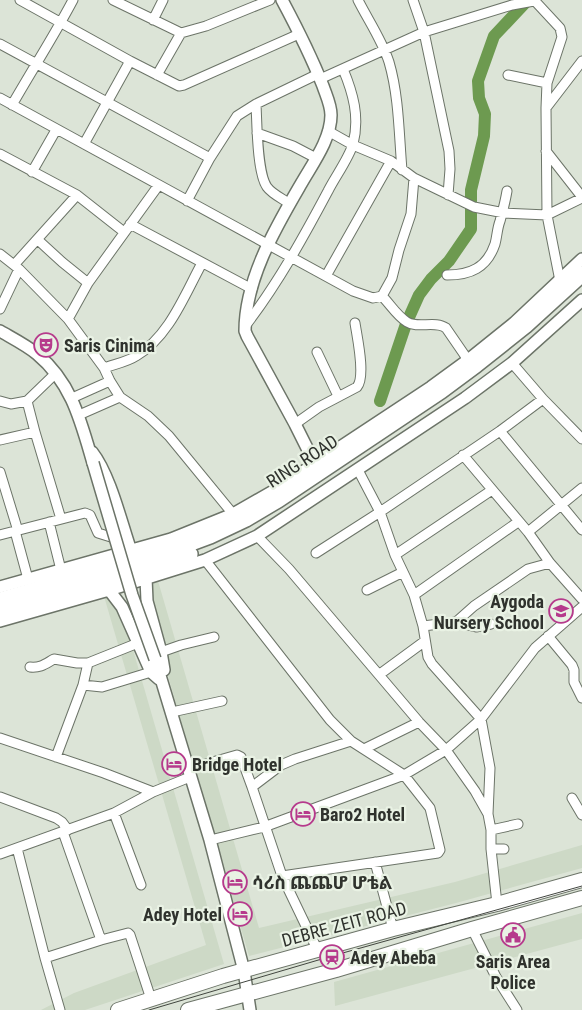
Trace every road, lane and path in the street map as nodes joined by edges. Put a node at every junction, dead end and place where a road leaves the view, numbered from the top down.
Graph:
1 (20, 0) edge
2 (73, 0) edge
3 (113, 0) edge
4 (163, 0) edge
5 (270, 0) edge
6 (282, 0) edge
7 (358, 0) edge
8 (413, 0) edge
9 (530, 1) edge
10 (510, 2) edge
11 (153, 20) junction
12 (61, 22) junction
13 (424, 32) junction
14 (182, 33) junction
15 (299, 34) junction
16 (0, 44) edge
17 (384, 50) junction
18 (130, 61) junction
19 (36, 64) junction
20 (581, 66) edge
21 (343, 69) junction
22 (508, 74) dead end
23 (158, 75) junction
24 (319, 76) junction
25 (547, 83) junction
26 (0, 98) edge
27 (108, 101) junction
28 (256, 104) junction
29 (12, 105) junction
30 (546, 108) junction
31 (56, 130) junction
32 (328, 131) junction
33 (257, 133) junction
34 (84, 144) junction
35 (353, 145) junction
36 (546, 151) junction
37 (0, 154) edge
38 (210, 158) junction
39 (316, 158) junction
40 (391, 161) junction
41 (402, 170) junction
42 (32, 172) junction
43 (414, 178) junction
44 (158, 186) junction
45 (507, 191) dead end
46 (77, 195) junction
47 (448, 195) junction
48 (582, 198) edge
49 (187, 201) junction
50 (290, 204) junction
51 (504, 213) junction
52 (547, 215) junction
53 (130, 224) junction
54 (124, 232) junction
55 (38, 240) junction
56 (267, 244) junction
57 (0, 254) edge
58 (292, 258) junction
59 (582, 259) edge
60 (202, 263) junction
61 (17, 267) junction
62 (582, 274) edge
63 (447, 275) dead end
64 (326, 276) junction
65 (560, 281) junction
66 (88, 283) junction
67 (582, 287) edge
68 (252, 289) junction
69 (382, 296) junction
70 (582, 300) edge
71 (0, 309) edge
72 (68, 319) junction
73 (355, 323) dead end
74 (245, 325) junction
75 (0, 332) edge
76 (317, 352) dead end
77 (468, 360) junction
78 (512, 363) junction
79 (104, 368) junction
80 (56, 373) junction
81 (110, 381) junction
82 (338, 396) junction
83 (120, 397) junction
84 (72, 398) junction
85 (543, 399) junction
86 (0, 401) edge
87 (28, 402) junction
88 (80, 415) junction
89 (295, 424) junction
90 (500, 431) junction
91 (35, 432) junction
92 (582, 439) edge
93 (0, 440) edge
94 (88, 446) junction
95 (464, 455) junction
96 (314, 464) junction
97 (358, 470) junction
98 (0, 472) edge
99 (2, 486) edge
100 (582, 488) edge
101 (492, 490) junction
102 (560, 505) junction
103 (380, 512) junction
104 (233, 514) junction
105 (61, 519) junction
106 (48, 522) junction
107 (518, 522) junction
108 (582, 530) edge
109 (16, 531) junction
110 (528, 532) junction
111 (0, 535) edge
112 (257, 536) junction
113 (114, 538) junction
114 (131, 551) junction
115 (316, 553) dead end
116 (395, 555) junction
117 (204, 560) junction
118 (550, 563) junction
119 (61, 570) junction
120 (403, 572) junction
121 (146, 578) junction
122 (28, 579) junction
123 (0, 587) edge
124 (109, 590) junction
125 (367, 590) dead end
126 (414, 594) junction
127 (582, 599) edge
128 (0, 600) edge
129 (582, 607) edge
130 (0, 611) edge
131 (0, 621) edge
132 (456, 622) junction
133 (491, 624) dead end
134 (423, 626) junction
135 (548, 636) junction
136 (214, 637) dead end
137 (425, 641) junction
138 (138, 643) junction
139 (158, 655) junction
140 (88, 663) junction
141 (30, 667) dead end
142 (152, 672) junction
143 (380, 674) junction
144 (162, 682) junction
145 (82, 685) junction
146 (582, 698) edge
147 (222, 701) dead end
148 (172, 712) junction
149 (481, 719) junction
150 (419, 722) junction
151 (0, 738) edge
152 (351, 740) junction
153 (364, 749) junction
154 (446, 750) junction
155 (56, 757) junction
156 (189, 773) junction
157 (404, 775) junction
158 (252, 787) junction
159 (153, 792) junction
160 (0, 797) edge
161 (572, 798) dead end
162 (114, 813) junction
163 (488, 814) junction
164 (582, 815) edge
165 (518, 824) dead end
166 (264, 827) junction
167 (491, 830) junction
168 (66, 831) junction
169 (210, 840) junction
170 (17, 848) junction
171 (491, 849) junction
172 (504, 849) dead end
173 (0, 854) edge
174 (375, 862) junction
175 (282, 876) junction
176 (582, 880) edge
177 (141, 885) dead end
178 (582, 898) edge
179 (497, 904) junction
180 (393, 929) junction
181 (472, 929) junction
182 (101, 940) junction
183 (318, 951) junction
184 (45, 958) junction
185 (244, 971) junction
186 (223, 976) junction
187 (248, 994) junction
188 (151, 999) junction
189 (228, 999) junction
190 (60, 1010) edge
191 (118, 1010) edge
192 (188, 1010) edge
193 (250, 1010) edge
194 (517, 1010) edge

1 - 12 street
2 - 12 street
3 - 11 street
4 - 11 street
5 - 14 street
6 - 15 main road
7 - 17 street
8 - 13 street
9 - 10 street
9 - 25 street
10 - 13 street
11 - 14 street
12 - 18 street
12 - 19 street
13 - 17 street
13 - 47 street
14 - 23 street
15 - 23 street
15 - 24 main road
16 - 19 street
17 - 21 street
17 - 41 street
18 - 23 street
18 - 27 street
19 - 27 street
19 - 29 street
20 - 30 street
21 - 24 street
21 - 35 street
22 - 25 street
24 - 28 street
24 - 32 main road
25 - 30 street
26 - 29 street
27 - 34 street
27 - 38 street
28 - 33 street
28 - 38 street
29 - 31 street
30 - 36 street
31 - 34 street
31 - 42 street
32 - 35 street
32 - 39 main road
33 - 39 street
33 - 50 street
34 - 44 street
35 - 40 street
35 - 58 street
36 - 48 street
36 - 52 street
37 - 42 street
38 - 49 street
39 - 50 main road
40 - 41 street
40 - 64 street
41 - 43 street
42 - 46 street
43 - 47 street
43 - 69 street
44 - 49 street
44 - 53 street
45 - 51 street
46 - 54 street
46 - 55 street
47 - 51 street
48 - 52 street
49 - 56 street
50 - 56 main road
51 - 52 street
51 - 63 street
52 - 65 street
53 - 54 street
53 - 60 street
54 - 66 street
55 - 61 street
55 - 66 street
56 - 58 street
56 - 68 main road
57 - 61 street
58 - 64 street
58 - 74 street
59 - 65 main road, RING ROAD
60 - 68 street
60 - 79 street
61 - 71 street
61 - 72 street
62 - 128 highway, RING ROAD
64 - 69 street
65 - 77 main road, RING ROAD
66 - 72 street
67 - 130 highway, RING ROAD
68 - 74 main road
69 - 77 street
70 - 78 main road
72 - 79 street
73 - 82 street
74 - 89 main road
75 - 80 main road
76 - 82 street
77 - 96 main road, RING ROAD
78 - 85 street
78 - 97 main road
79 - 81 street
80 - 84 main road
80 - 87 street
81 - 83 street
81 - 84 street
82 - 89 street
83 - 88 street
83 - 104 street
84 - 88 main road
85 - 90 street
85 - 92 street
86 - 87 street
87 - 91 street
88 - 94 main road
89 - 96 main road
90 - 95 street
90 - 102 street
91 - 93 street
91 - 105 street
94 - 113 main road, bridge
94 - 114 main road
95 - 101 street
95 - 103 street
96 - 104 main road, RING ROAD
97 - 103 street
97 - 112 main road
98 - 99 street
99 - 109 street
100 - 102 street
101 - 107 street
101 - 116 street
102 - 108 street
102 - 110 street
103 - 115 street
103 - 116 street
104 - 114 main road, RING ROAD
105 - 106 street
105 - 113 street
106 - 109 street
106 - 119 street
107 - 110 street
107 - 126 street
109 - 111 street
109 - 122 street
110 - 118 street
112 - 117 main road
112 - 143 street
113 - 139 main road, bridge
114 - 119 main road, RING ROAD
116 - 120 street
117 - 121 main road
117 - 152 street
118 - 127 street
118 - 132 street
119 - 122 main road, RING ROAD
120 - 125 street
120 - 126 street
121 - 124 main road
121 - 139 main road
122 - 123 main road, RING ROAD
124 - 131 main road
124 - 138 main road
126 - 134 street
129 - 135 street
132 - 133 street
132 - 134 street
134 - 137 street
135 - 146 street
135 - 149 street
136 - 139 street
137 - 143 street
137 - 149 street
138 - 140 street
138 - 142 main road
139 - 144 main road
140 - 141 street
140 - 145 street
142 - 144 main road
142 - 145 street
143 - 150 street
144 - 148 main road
145 - 155 street
147 - 148 street
148 - 156 main road
149 - 154 street
149 - 163 street
150 - 153 street
150 - 154 street
151 - 155 street
152 - 153 street
152 - 158 street
153 - 157 street
154 - 157 street
154 - 163 street
155 - 159 street
156 - 158 street
156 - 159 street
156 - 169 main road
157 - 166 street
157 - 174 street
158 - 166 street
159 - 162 street
160 - 168 street
161 - 164 street
162 - 168 street
162 - 177 street
163 - 167 street
165 - 167 street
166 - 169 street
166 - 175 street
167 - 171 street
168 - 170 street
168 - 182 street
169 - 185 main road
170 - 173 street
170 - 184 street
171 - 172 street
171 - 179 street
174 - 175 street
174 - 180 street
175 - 183 street
176 - 179 main road, DEBRE ZEIT ROAD
178 - 181 main road
179 - 180 main road, DEBRE ZEIT ROAD
180 - 183 main road, DEBRE ZEIT ROAD
181 - 187 main road
181 - 194 street
182 - 184 street
182 - 188 street
183 - 185 main road, DEBRE ZEIT ROAD
184 - 190 street
185 - 186 main road, DEBRE ZEIT ROAD
185 - 187 main road
186 - 188 main road, DEBRE ZEIT ROAD
186 - 189 main road
187 - 189 main road
187 - 193 main road
188 - 191 main road, DEBRE ZEIT ROAD
189 - 192 main road

